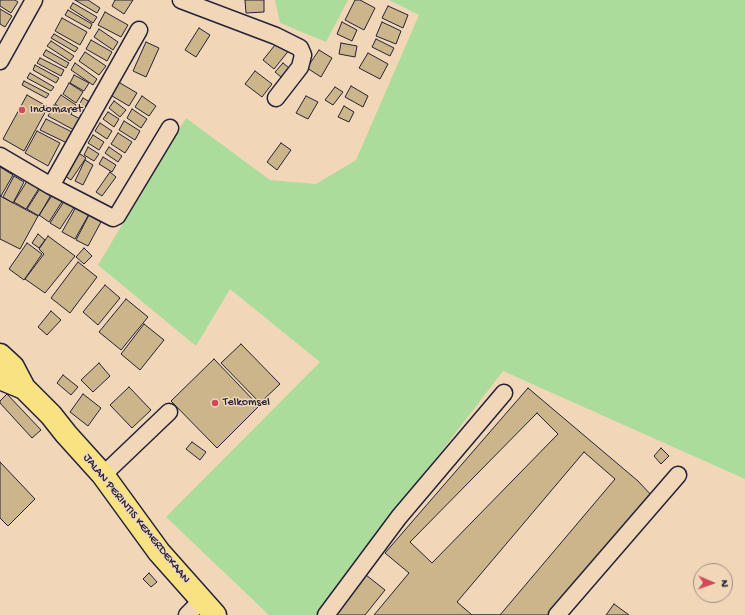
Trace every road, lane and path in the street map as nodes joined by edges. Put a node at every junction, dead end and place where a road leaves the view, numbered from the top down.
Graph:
1 (34, 0) edge
2 (181, 0) edge
3 (140, 30) dead end
4 (0, 61) edge
5 (276, 98) dead end
6 (170, 128) dead end
7 (0, 156) edge
8 (51, 186) junction
9 (0, 355) edge
10 (0, 378) edge
11 (24, 388) junction
12 (504, 393) dead end
13 (169, 412) dead end
14 (103, 475) junction
15 (678, 475) dead end
16 (208, 610) edge
17 (328, 614) edge
18 (187, 615) edge
19 (557, 615) edge

1 - 4 street
2 - 5 street
3 - 8 street
6 - 8 street
7 - 8 street
9 - 11 highway, JALAN PERINTIS KEMERDEKAAN
10 - 11 highway, JALAN PERINTIS KEMERDEKAAN
11 - 14 highway, JALAN PERINTIS KEMERDEKAAN
12 - 17 street
13 - 14 street
14 - 16 highway, JALAN PERINTIS KEMERDEKAAN
15 - 19 street
16 - 18 street

